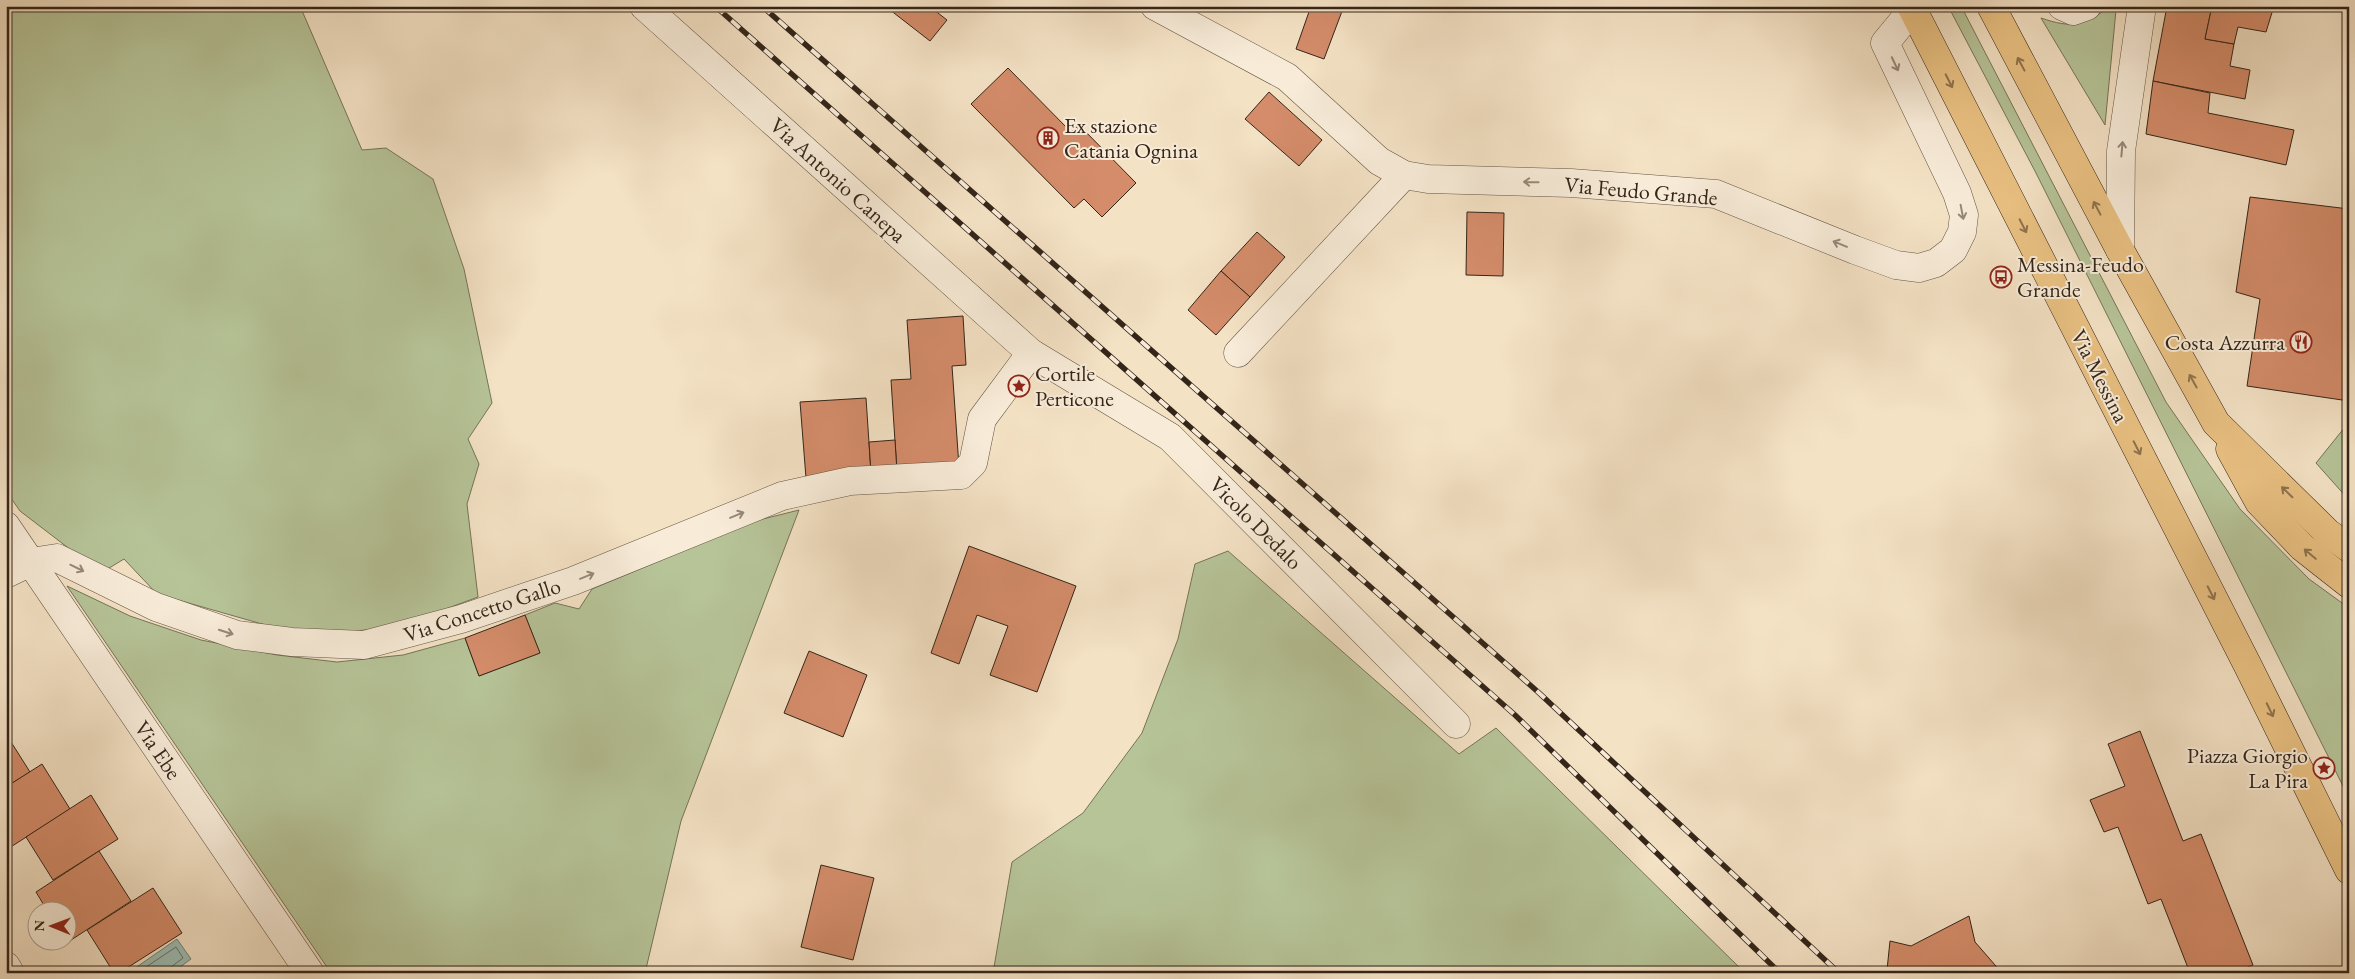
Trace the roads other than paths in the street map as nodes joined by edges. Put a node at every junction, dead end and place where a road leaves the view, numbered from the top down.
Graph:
1 (644, 6) edge
2 (1155, 6) edge
3 (1991, 6) edge
4 (2062, 6) edge
5 (2087, 6) edge
6 (2142, 6) edge
7 (1912, 8) edge
8 (1404, 175) junction
9 (2120, 250) junction
10 (1031, 353) junction
11 (1238, 353) dead end
12 (2216, 423) junction
13 (6, 526) edge
14 (2349, 548) edge
15 (30, 562) junction
16 (6, 574) edge
17 (2349, 584) edge
18 (1456, 724) dead end
19 (2349, 870) edge
20 (6, 966) edge
21 (10, 973) edge
22 (310, 973) edge

1 - 10 street, Via Antonio Canepa
2 - 8 street, Via Feudo Grande
9 -> 3 main road
4 - 5 street
9 -> 6 street
7 -> 8 street, Via Feudo Grande
7 -> 19 main road, Via Messina
8 - 11 street
12 -> 9 main road
15 -> 10 street, Via Concetto Gallo
10 - 18 street, Vicolo Dedalo
14 -> 12 main road
17 -> 12 main road
13 - 15 street, Via Ebe
15 - 16 street, Via Concetto Gallo
15 - 22 street, Via Ebe
20 - 21 street

